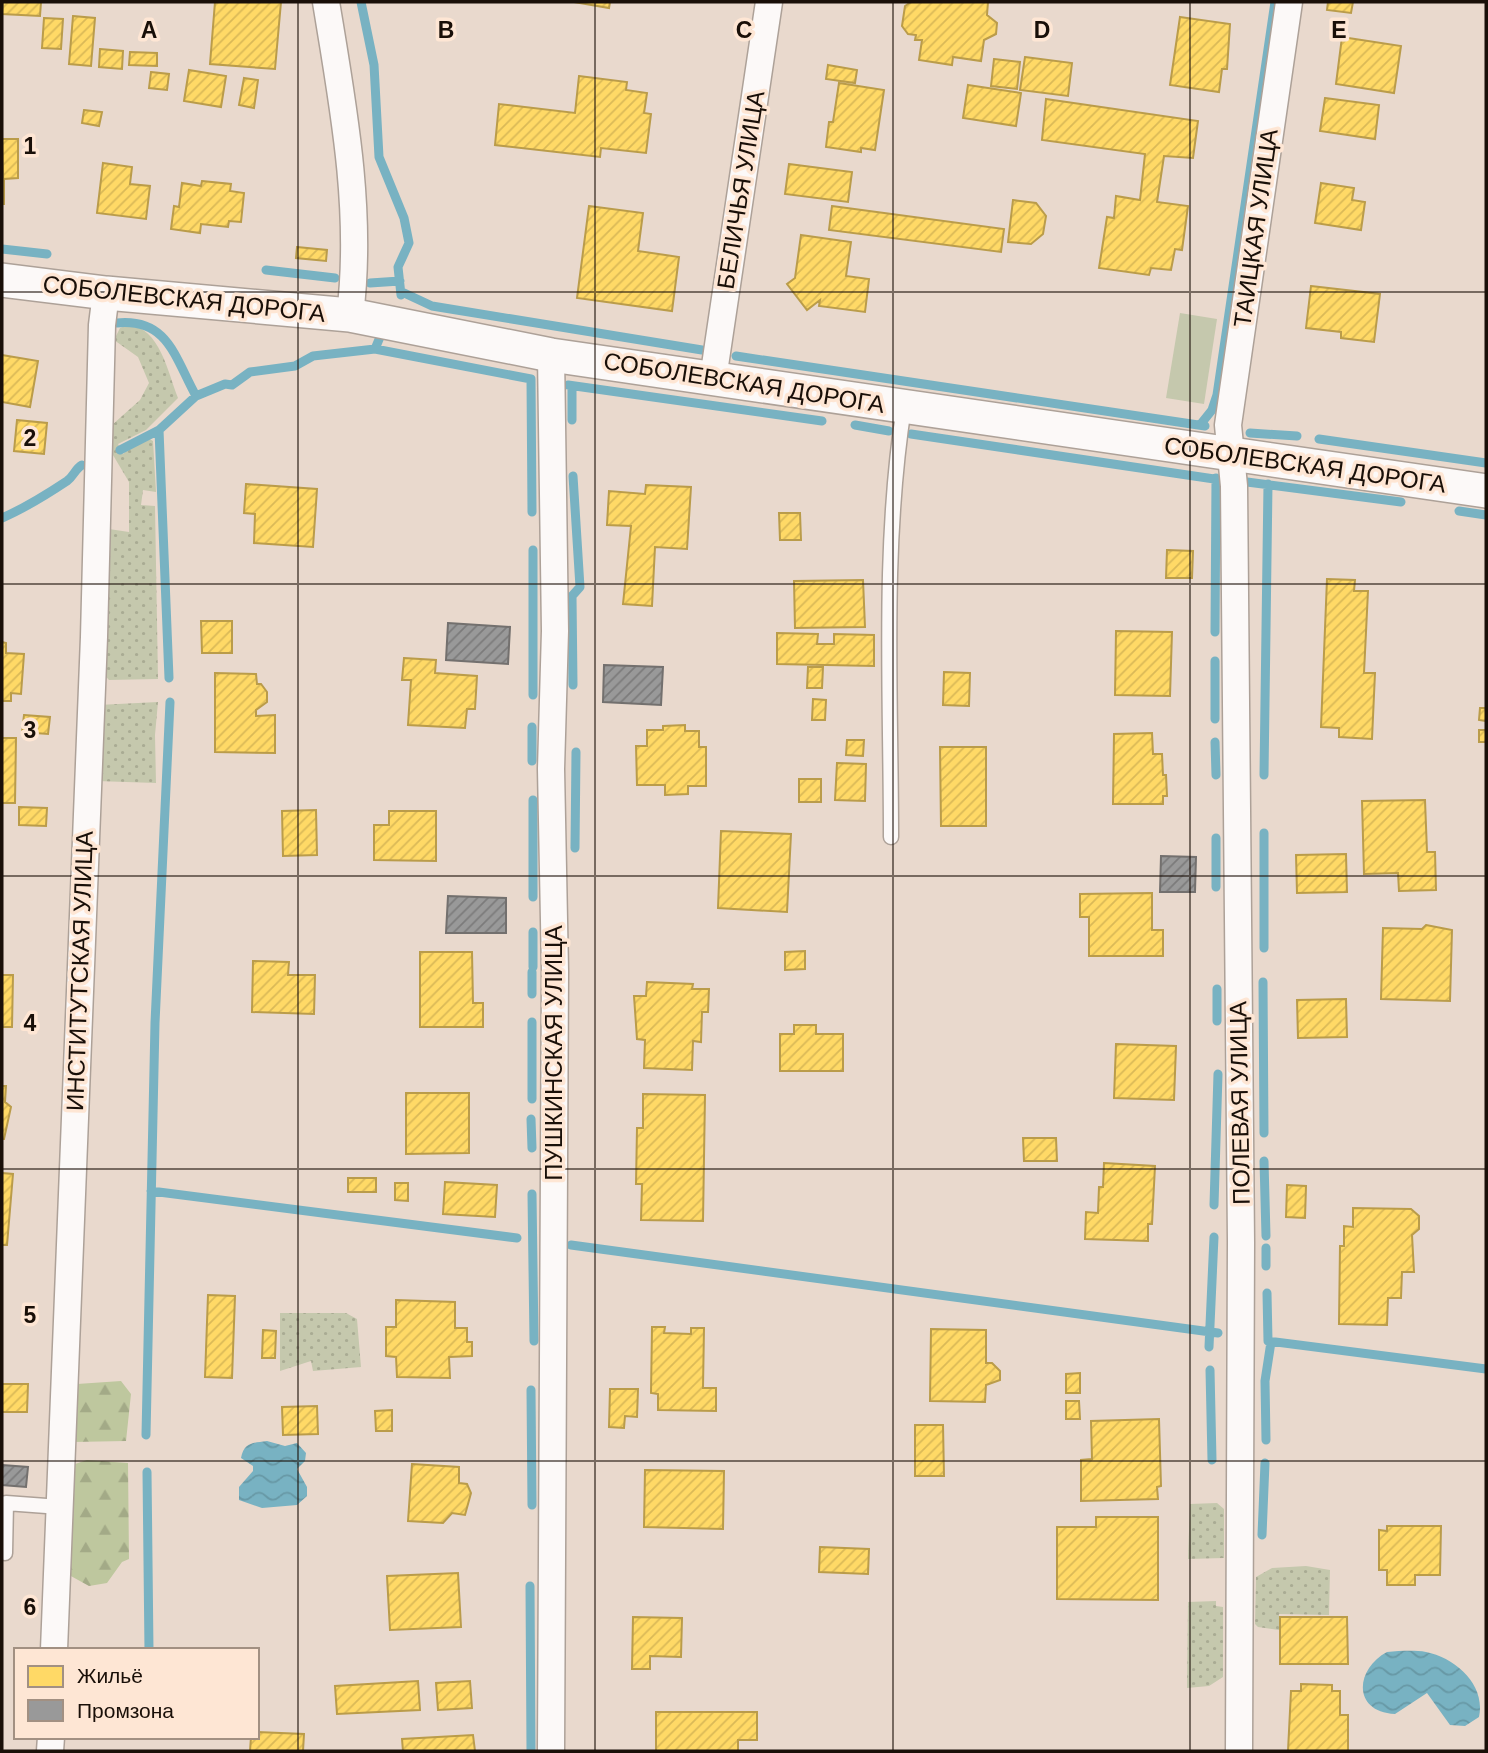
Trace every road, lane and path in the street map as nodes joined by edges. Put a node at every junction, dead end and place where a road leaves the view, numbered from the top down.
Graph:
1 (326, 2) edge
2 (769, 2) edge
3 (1289, 2) edge
4 (2, 279) edge
5 (103, 312) junction
6 (350, 315) junction
7 (551, 355) junction
8 (713, 379) junction
9 (901, 425) junction
10 (1231, 455) junction
11 (1486, 491) edge
12 (891, 836) dead end
13 (60, 1507) junction
14 (5, 1553) dead end
15 (54, 1648) edge
16 (551, 1751) edge
17 (1239, 1751) edge

1 - 6 street
2 - 8 street, БЕЛИЧЬЯ УЛИЦА
3 - 10 street, ТАИЦКАЯ УЛИЦА
4 - 5 street, СОБОЛЕВСКАЯ ДОРОГА
5 - 6 street, СОБОЛЕВСКАЯ ДОРОГА
5 - 13 street, ИНСТИТУТСКАЯ УЛИЦА
6 - 7 street, СОБОЛЕВСКАЯ ДОРОГА
7 - 8 street, СОБОЛЕВСКАЯ ДОРОГА
7 - 16 street, ПУШКИНСКАЯ УЛИЦА
8 - 9 street, СОБОЛЕВСКАЯ ДОРОГА
9 - 10 street, СОБОЛЕВСКАЯ ДОРОГА
9 - 12 lane
10 - 11 street, СОБОЛЕВСКАЯ ДОРОГА
10 - 17 street, ПОЛЕВАЯ УЛИЦА
13 - 14 lane
13 - 15 street, ИНСТИТУТСКАЯ УЛИЦА

